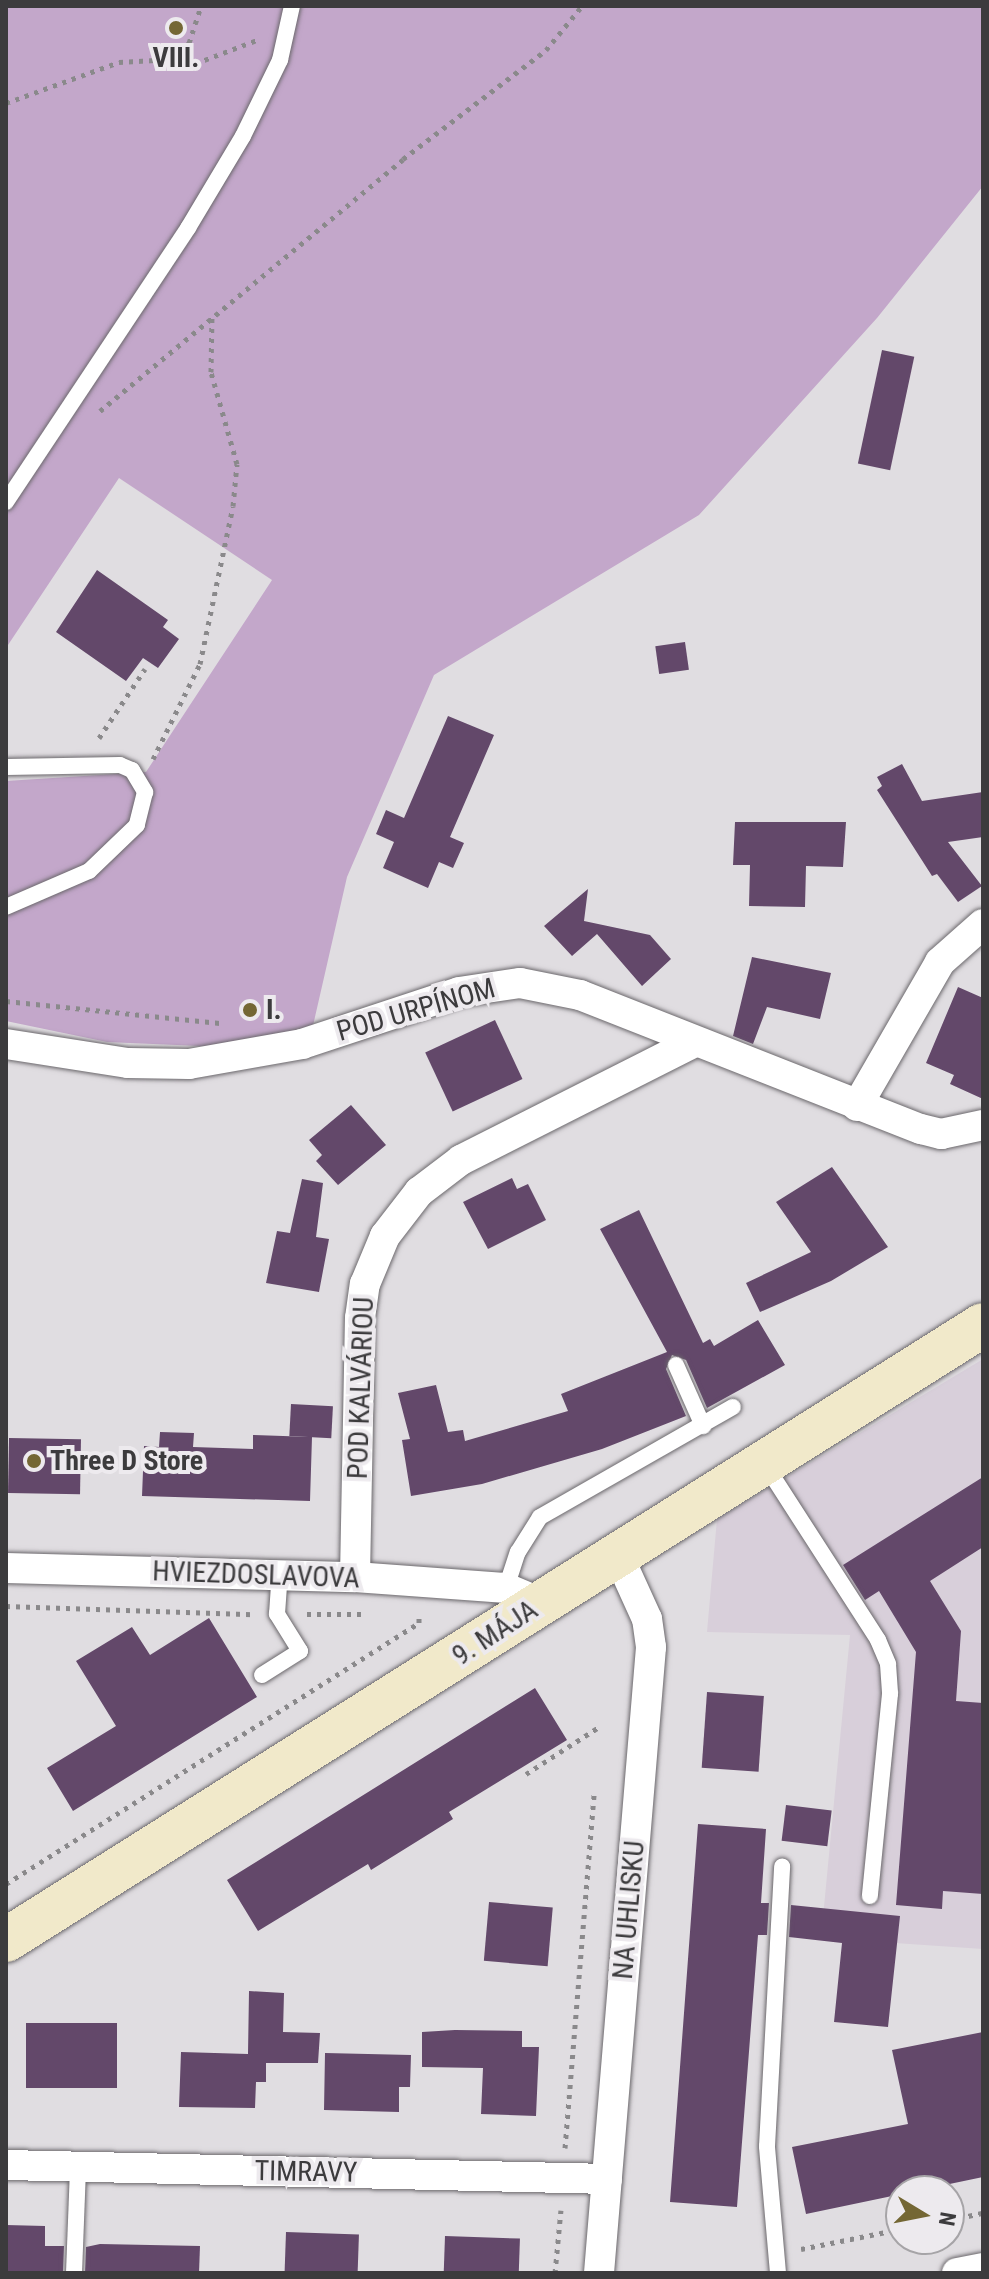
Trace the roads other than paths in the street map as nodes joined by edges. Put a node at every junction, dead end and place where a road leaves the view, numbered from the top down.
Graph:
1 (292, 6) edge
2 (6, 502) edge
3 (6, 767) edge
4 (6, 907) edge
5 (983, 924) edge
6 (693, 1043) junction
7 (6, 1044) edge
8 (857, 1106) junction
9 (983, 1125) edge
10 (983, 1325) edge
11 (676, 1365) dead end
12 (733, 1407) dead end
13 (703, 1426) junction
14 (763, 1462) junction
15 (617, 1553) junction
16 (6, 1568) edge
17 (280, 1575) junction
18 (355, 1577) junction
19 (524, 1596) junction
20 (262, 1675) dead end
21 (782, 1866) dead end
22 (870, 1896) dead end
23 (6, 1940) edge
24 (6, 2165) edge
25 (78, 2167) junction
26 (607, 2179) junction
27 (983, 2268) edge
28 (74, 2273) edge
29 (599, 2273) edge
30 (778, 2273) edge
31 (957, 2273) edge

1 - 2 lane
3 - 4 lane
5 - 8 street
6 - 7 street, POD URPÍNOM
6 - 8 street, POD URPÍNOM
6 - 18 street, POD KALVÁRIOU
8 - 9 street, POD URPÍNOM
10 - 14 main road, 9. MÁJA
11 - 13 lane
12 - 13 lane
13 - 19 lane
14 - 15 main road, 9. MÁJA
14 - 22 lane
15 - 19 main road, 9. MÁJA
15 - 26 street, NA UHLISKU
16 - 17 street, HVIEZDOSLAVOVA
17 - 18 street, HVIEZDOSLAVOVA
17 - 20 lane
18 - 19 street, HVIEZDOSLAVOVA
19 - 23 main road, 9. MÁJA
21 - 30 lane
24 - 25 street, TIMRAVY
25 - 26 street, TIMRAVY
25 - 28 lane
26 - 29 street, NA UHLISKU
27 - 31 street

